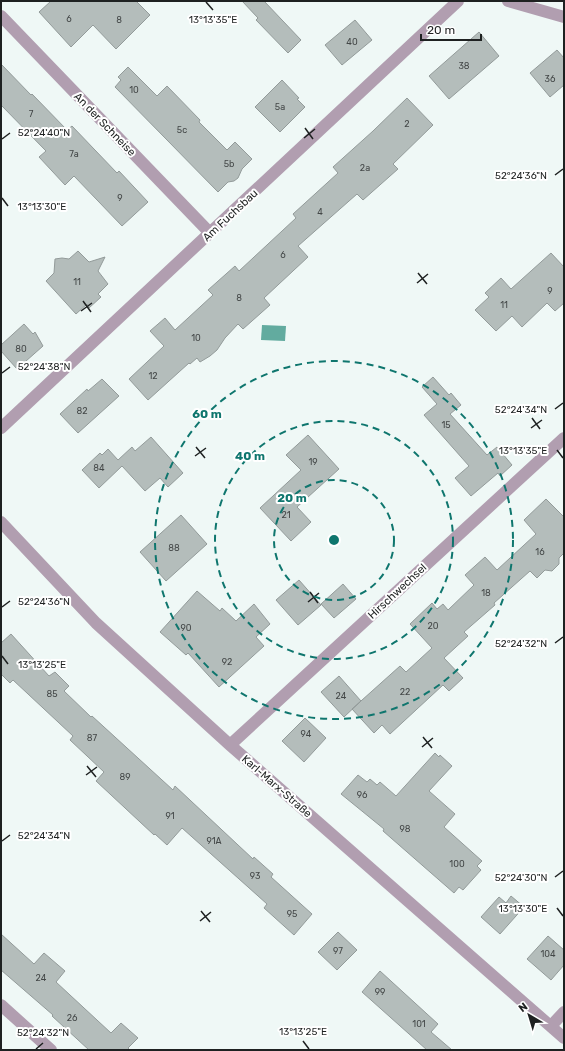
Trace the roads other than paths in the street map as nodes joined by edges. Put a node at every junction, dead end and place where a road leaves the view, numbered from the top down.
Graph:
1 (458, 1) edge
2 (508, 1) edge
3 (1, 16) edge
4 (564, 17) edge
5 (210, 233) junction
6 (1, 428) edge
7 (564, 438) edge
8 (1, 522) edge
9 (230, 745) junction
10 (1, 1005) edge
11 (564, 1012) edge
12 (551, 1026) junction
13 (564, 1038) edge
14 (51, 1050) edge

1 - 5 street, Am Fuchsbau
2 - 4 street
3 - 5 street, An der Schneise
5 - 6 street, Am Fuchsbau
7 - 9 street, Hirschwechsel
8 - 9 street, Karl-Marx-Straße
9 - 12 street, Karl-Marx-Straße
10 - 14 street
11 - 12 street
12 - 13 street, Karl-Marx-Straße

